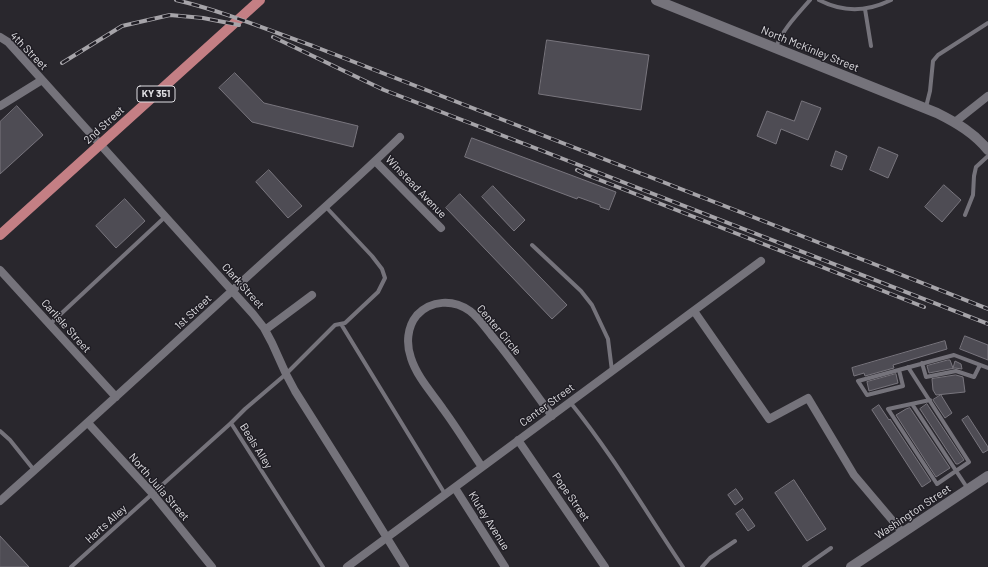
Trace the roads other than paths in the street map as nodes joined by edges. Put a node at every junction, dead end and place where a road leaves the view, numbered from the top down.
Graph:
1 (260, 0) edge
2 (656, 0) edge
3 (810, 0) edge
4 (819, 0) edge
5 (891, 0) edge
6 (865, 9) junction
7 (988, 23) edge
8 (0, 37) edge
9 (871, 46) dead end
10 (776, 48) junction
11 (42, 80) junction
12 (988, 96) edge
13 (0, 106) edge
14 (926, 108) junction
15 (955, 122) junction
16 (400, 137) dead end
17 (988, 150) edge
18 (988, 156) edge
19 (375, 161) junction
20 (325, 206) junction
21 (965, 215) dead end
22 (166, 217) junction
23 (441, 228) dead end
24 (0, 235) edge
25 (532, 246) dead end
26 (760, 261) dead end
27 (0, 270) edge
28 (232, 290) junction
29 (312, 295) dead end
30 (694, 311) junction
31 (50, 324) junction
32 (341, 324) junction
33 (265, 330) junction
34 (922, 363) junction
35 (980, 365) junction
36 (908, 367) junction
37 (988, 368) edge
38 (899, 370) junction
39 (612, 371) junction
40 (286, 374) junction
41 (116, 397) junction
42 (930, 400) junction
43 (570, 402) junction
44 (912, 404) junction
45 (552, 416) junction
46 (88, 422) junction
47 (231, 423) junction
48 (0, 431) edge
49 (518, 440) junction
50 (482, 467) junction
51 (34, 471) junction
52 (956, 472) junction
53 (988, 476) edge
54 (455, 488) junction
55 (968, 490) junction
56 (152, 493) junction
57 (446, 494) junction
58 (0, 501) edge
59 (903, 533) junction
60 (387, 538) junction
61 (735, 541) dead end
62 (831, 548) dead end
63 (71, 567) edge
64 (212, 567) edge
65 (323, 567) edge
66 (347, 567) edge
67 (405, 567) edge
68 (505, 567) edge
69 (605, 567) edge
70 (683, 567) edge
71 (702, 567) edge
72 (804, 567) edge
73 (851, 567) edge

1 - 24 main road, 2nd Street / KY 351
2 - 10 street, North McKinley Street
3 - 10 lane
4 - 6 lane
5 - 6 lane
6 - 9 lane
7 - 14 lane
8 - 11 street, 4th Street
10 - 14 street, North McKinley Street
11 - 13 street
11 - 22 street, Clark Street
12 - 15 street
14 - 15 street, North McKinley Street
15 - 17 street, North McKinley Street
16 - 19 street, 1st Street
18 - 21 lane
19 - 20 street, 1st Street
19 - 23 street, Winstead Avenue
20 - 28 street, 1st Street
20 - 32 lane
22 - 28 street, Clark Street
22 - 31 lane
25 - 39 lane
26 - 30 street, Center Street
27 - 31 street, Carlisle Street
28 - 33 street, Clark Street
28 - 41 street, 1st Street
29 - 33 street
30 - 39 street, Center Street
30 - 59 street
31 - 41 street, Carlisle Street
32 - 40 lane
32 - 57 lane
33 - 40 street, Clark Street
34 - 35 lane
34 - 35 lane
34 - 36 lane
35 - 37 lane
36 - 38 lane
36 - 42 lane
38 - 38 lane
39 - 43 street, Center Street
40 - 47 lane
40 - 60 street, Clark Street
41 - 46 street, 1st Street
42 - 44 lane
42 - 52 lane
43 - 45 street, Center Street
43 - 70 lane
44 - 52 lane
44 - 52 lane
45 - 49 street, Center Street
45 - 50 street, Center Circle
46 - 51 street, 1st Street
46 - 56 street, North Julia Street
47 - 56 lane, Beals Alley
47 - 65 lane, Beals Alley
48 - 51 lane
49 - 50 street, Center Street
49 - 69 street, Pope Street
50 - 54 street, Center Street
51 - 58 street, 1st Street
52 - 55 lane
53 - 55 street, Washington Street
54 - 57 street, Center Street
54 - 68 street, Klutey Avenue
55 - 59 street, Washington Street
56 - 63 lane, Harts Alley
56 - 64 street, North Julia Street
57 - 60 street, Center Street
59 - 73 street, Washington Street
60 - 66 street, Center Street
60 - 67 street, Clark Street
61 - 71 lane
62 - 72 lane

